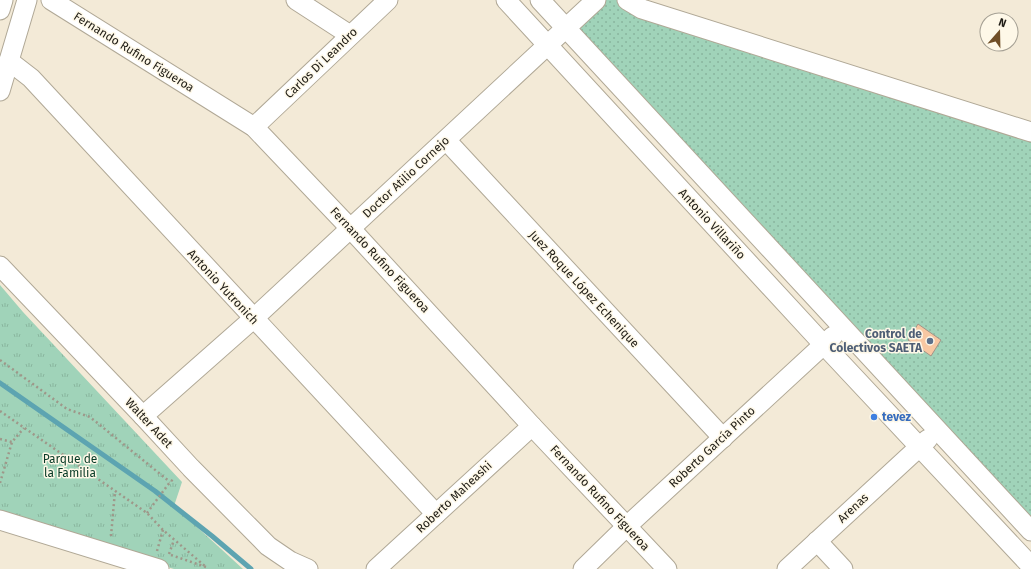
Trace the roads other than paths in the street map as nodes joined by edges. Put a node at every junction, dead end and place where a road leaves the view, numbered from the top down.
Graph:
1 (3, 0) edge
2 (27, 0) edge
3 (51, 0) edge
4 (296, 0) edge
5 (388, 0) edge
6 (506, 0) edge
7 (540, 0) edge
8 (596, 0) edge
9 (627, 0) edge
10 (0, 10) edge
11 (567, 28) junction
12 (350, 35) junction
13 (547, 45) junction
14 (9, 61) junction
15 (0, 91) edge
16 (254, 127) junction
17 (1031, 132) edge
18 (446, 140) junction
19 (350, 228) junction
20 (0, 266) edge
21 (253, 319) junction
22 (843, 327) junction
23 (824, 345) junction
24 (143, 416) junction
25 (532, 426) junction
26 (938, 430) junction
27 (723, 438) junction
28 (919, 446) junction
29 (436, 514) junction
30 (0, 520) edge
31 (627, 526) junction
32 (1031, 531) edge
33 (817, 541) junction
34 (162, 558) edge
35 (1031, 566) edge
36 (308, 569) edge
37 (376, 569) edge
38 (583, 569) edge
39 (667, 569) edge
40 (787, 569) edge
41 (843, 569) edge

1 - 10 street
2 - 14 street
3 - 16 street, Fernando Rufino Figueroa
4 - 12 street
5 - 12 street, Carlos Di Leandro
6 - 13 street, Antonio Villariño
7 - 11 street
8 - 11 street, Doctor Atilio Cornejo
9 - 17 street
11 - 13 street, Doctor Atilio Cornejo
11 - 22 street
12 - 16 street, Carlos Di Leandro
13 - 18 street, Doctor Atilio Cornejo
13 - 23 street, Antonio Villariño
14 - 15 street
14 - 21 street, Antonio Yutronich
16 - 19 street, Fernando Rufino Figueroa
18 - 19 street, Doctor Atilio Cornejo
18 - 27 street, Juez Roque López Echenique
19 - 21 street, Doctor Atilio Cornejo
19 - 25 street, Fernando Rufino Figueroa
20 - 24 street, Walter Adet
21 - 24 street, Doctor Atilio Cornejo
21 - 29 street, Antonio Yutronich
22 - 23 street, Roberto García Pinto
22 - 26 street
23 - 27 street, Roberto García Pinto
23 - 28 street, Antonio Villariño
24 - 36 street, Walter Adet
25 - 29 street, Roberto Maheashi
25 - 31 street, Fernando Rufino Figueroa
26 - 28 street, Arenas
26 - 32 street
27 - 31 street, Roberto García Pinto
28 - 33 street, Arenas
28 - 35 street, Antonio Villariño
29 - 37 street, Roberto Maheashi
30 - 34 street
31 - 38 street, Roberto García Pinto
31 - 39 street, Fernando Rufino Figueroa
33 - 40 street, Arenas
33 - 41 street

